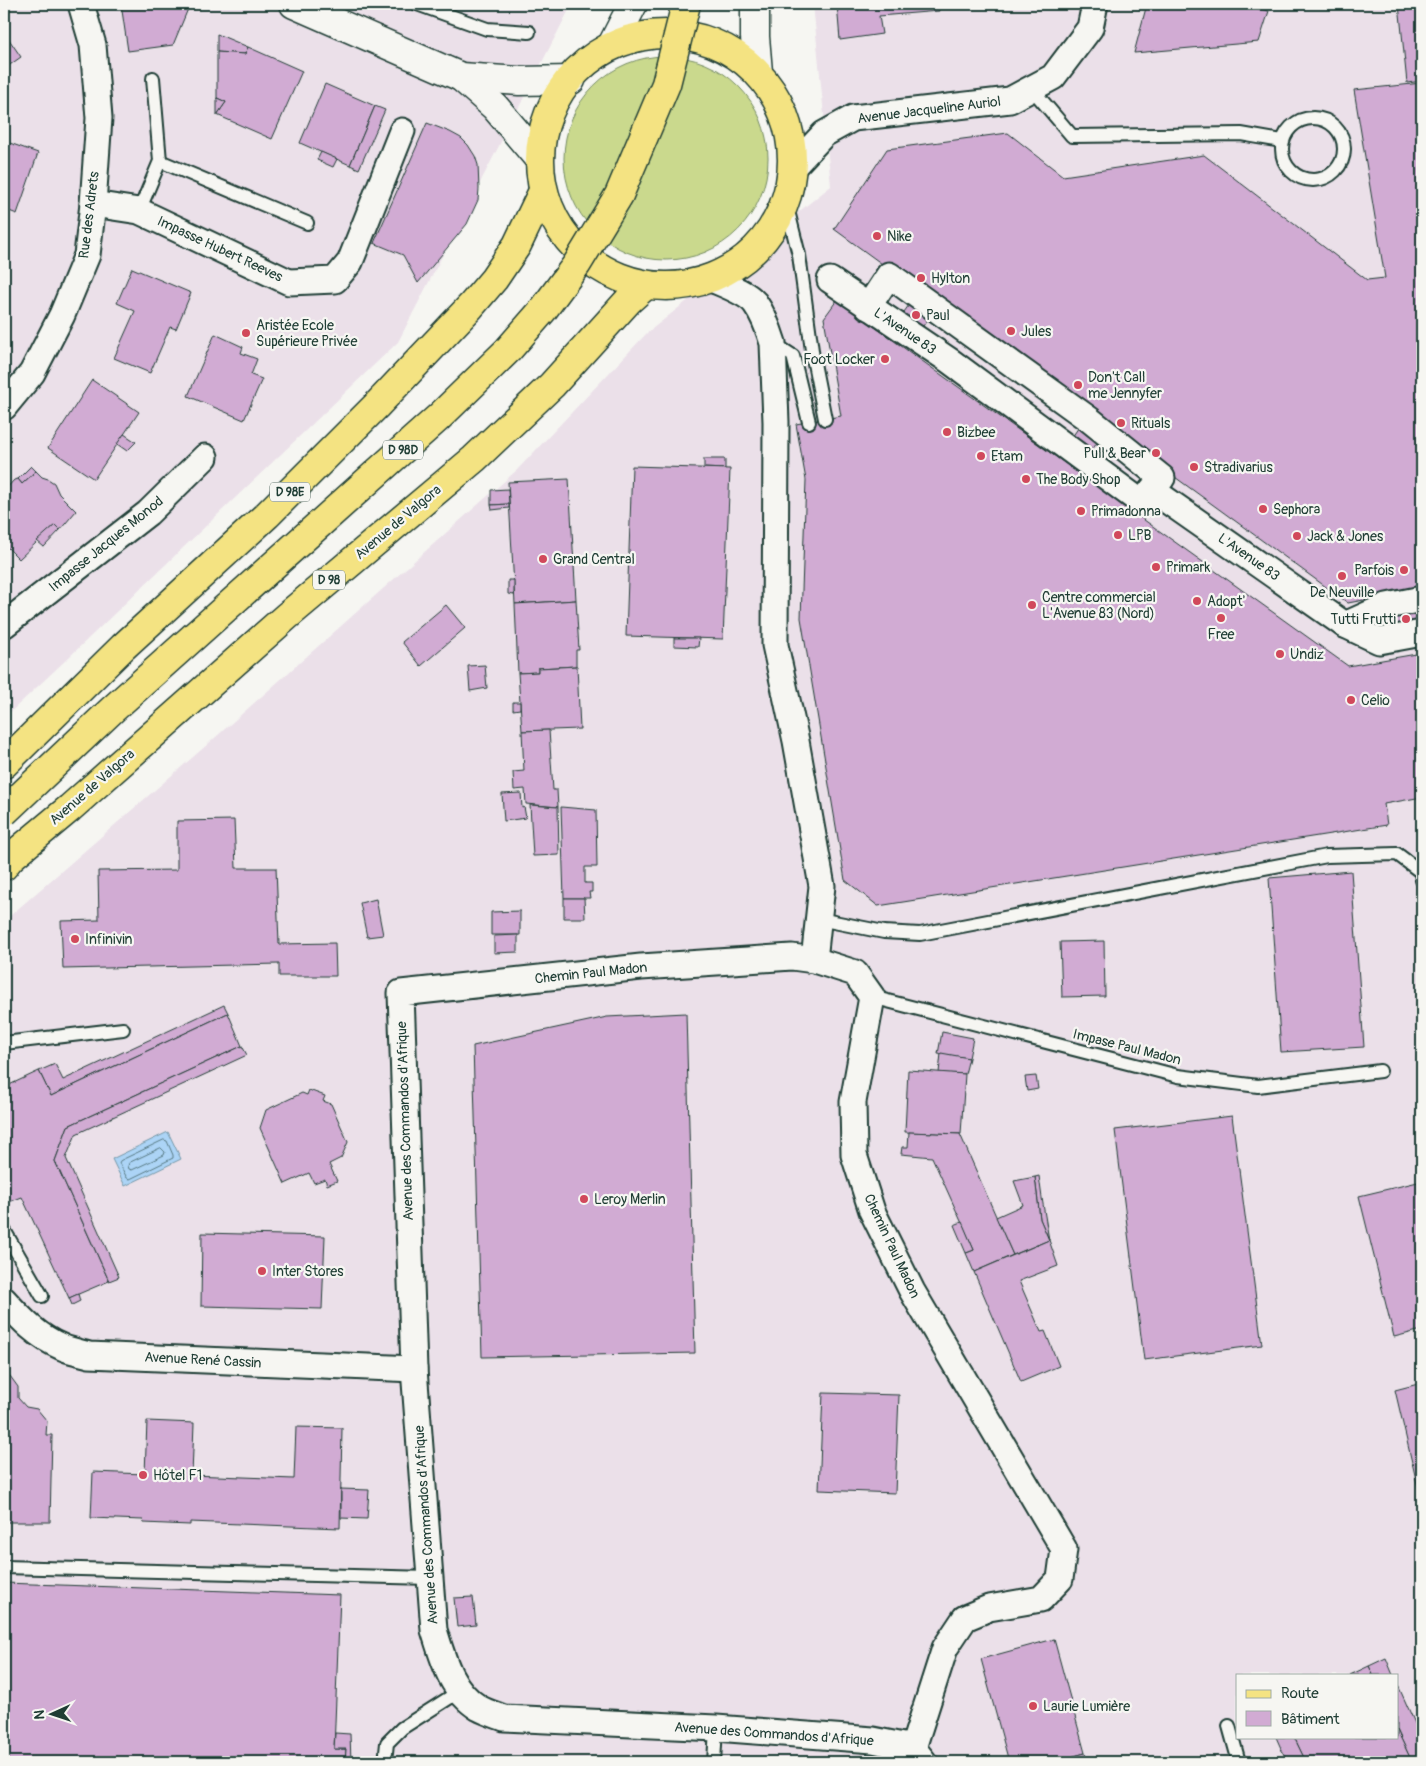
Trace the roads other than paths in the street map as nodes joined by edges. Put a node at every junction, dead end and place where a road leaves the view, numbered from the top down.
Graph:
1 (81, 4) edge
2 (294, 4) edge
3 (417, 4) edge
4 (633, 4) edge
5 (686, 4) edge
6 (755, 4) edge
7 (1095, 4) edge
8 (529, 32) dead end
9 (612, 45) junction
10 (758, 72) junction
11 (461, 77) junction
12 (153, 78) dead end
13 (571, 80) junction
14 (1032, 89) junction
15 (402, 131) dead end
16 (1282, 141) junction
17 (539, 159) junction
18 (160, 161) junction
19 (792, 168) junction
20 (542, 193) junction
21 (785, 199) junction
22 (93, 204) junction
23 (139, 211) junction
24 (307, 223) dead end
25 (709, 278) junction
26 (830, 280) dead end
27 (646, 285) junction
28 (868, 306) junction
29 (959, 326) junction
30 (773, 344) junction
31 (942, 356) junction
32 (1020, 370) junction
33 (1001, 399) junction
34 (4, 407) edge
35 (825, 419) dead end
36 (809, 422) dead end
37 (205, 458) dead end
38 (1152, 490) junction
39 (1422, 599) edge
40 (4, 625) edge
41 (1346, 625) junction
42 (1422, 633) edge
43 (4, 764) edge
44 (4, 812) edge
45 (6, 862) edge
46 (1422, 880) edge
47 (819, 919) junction
48 (814, 960) junction
49 (401, 993) joint
50 (872, 997) junction
51 (123, 1028) dead end
52 (4, 1043) edge
53 (1380, 1071) dead end
54 (4, 1230) edge
55 (42, 1296) dead end
56 (5, 1302) edge
57 (414, 1369) junction
58 (4, 1567) edge
59 (430, 1578) junction
60 (460, 1691) junction
61 (1229, 1726) dead end
62 (716, 1728) junction
63 (918, 1755) edge
64 (385, 1762) edge
65 (714, 1762) edge
66 (1239, 1762) edge

1 - 22 street, Rue des Adrets
2 - 11 street
3 - 8 lane
4 - 9 street
5 - 44 main road, D 98D, bridge
6 - 10 street
7 - 14 street, Avenue Jacqueline Auriol
9 - 10 main road
9 - 13 main road
10 - 19 main road
11 - 13 street
11 - 17 street
12 - 18 lane
13 - 17 main road
14 - 16 lane
14 - 19 street, Avenue Jacqueline Auriol
15 - 23 street, Impasse Hubert Reeves
16 - 16 lane
17 - 20 main road
18 - 23 lane
18 - 24 lane
19 - 21 main road
20 - 27 main road
20 - 43 main road, D 98E
21 - 25 main road
21 - 35 lane
22 - 23 street, Impasse Hubert Reeves
22 - 34 street, Rue des Adrets
25 - 27 main road
25 - 30 street
26 - 28 street, L'Avenue 83
27 - 45 main road, Avenue de Valgora / D 98
28 - 29 street, L'Avenue 83
28 - 31 street, L'Avenue 83
29 - 31 street, L'Avenue 83
29 - 32 street, L'Avenue 83
30 - 36 lane
30 - 47 street
31 - 33 street, L'Avenue 83
32 - 33 street
32 - 38 street, L'Avenue 83
33 - 38 street, L'Avenue 83
37 - 40 street, Impasse Jacques Monod
38 - 41 street, L'Avenue 83
39 - 41 street
41 - 42 street, L'Avenue 83
46 - 47 lane
47 - 48 street
48 - 49 street, Chemin Paul Madon
48 - 50 street, Chemin Paul Madon
49 - 57 street, Avenue des Commandos d'Afrique
50 - 53 lane, Impase Paul Madon
50 - 63 street, Chemin Paul Madon
51 - 52 lane
54 - 55 lane
56 - 57 street, Avenue René Cassin
57 - 59 street, Avenue des Commandos d'Afrique
58 - 59 lane
59 - 60 street, Avenue des Commandos d'Afrique
60 - 62 street, Avenue des Commandos d'Afrique
60 - 64 lane
61 - 66 lane
62 - 63 street, Avenue des Commandos d'Afrique
62 - 65 lane

